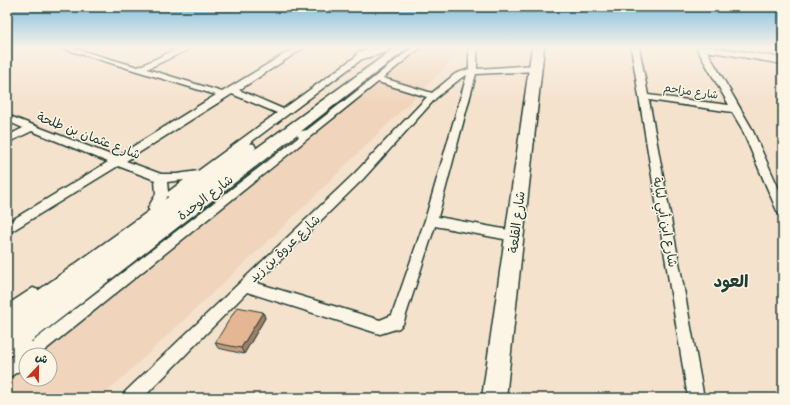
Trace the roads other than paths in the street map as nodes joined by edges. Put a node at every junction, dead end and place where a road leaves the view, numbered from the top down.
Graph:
1 (125, 66) edge
2 (147, 66) edge
3 (271, 66) edge
4 (348, 66) edge
5 (365, 66) edge
6 (369, 66) edge
7 (393, 66) edge
8 (473, 66) edge
9 (638, 66) edge
10 (711, 66) edge
11 (535, 68) joint
12 (139, 70) junction
13 (473, 70) junction
14 (377, 79) junction
15 (228, 93) junction
16 (433, 96) junction
17 (644, 97) junction
18 (735, 110) junction
19 (285, 113) junction
20 (7, 118) edge
21 (31, 128) junction
22 (310, 132) junction
23 (281, 139) junction
24 (7, 140) edge
25 (117, 161) junction
26 (203, 171) junction
27 (160, 178) junction
28 (154, 208) junction
29 (783, 211) edge
30 (431, 220) junction
31 (7, 228) edge
32 (514, 236) junction
33 (60, 281) junction
34 (245, 285) junction
35 (7, 313) edge
36 (46, 317) junction
37 (7, 326) edge
38 (7, 346) edge
39 (31, 347) edge
40 (37, 347) edge
41 (18, 363) edge
42 (8, 371) edge
43 (130, 398) edge
44 (494, 398) edge
45 (696, 398) edge

1 - 12 street
2 - 12 street
3 - 15 street
4 - 19 street
5 - 33 main road, شارع الوحدة
6 - 23 main road, شارع الوحدة
7 - 14 street
8 - 13 street
9 - 17 street, شارع ابن أبي لبابة
10 - 18 street
11 - 13 street
11 - 32 street, شارع القلعة
12 - 15 street
13 - 16 street, شارع عروة بن زيد
13 - 30 street
14 - 16 street
14 - 22 street
15 - 19 street
15 - 25 street
16 - 34 street, شارع عروة بن زيد
17 - 18 street, شارع مزاحم
17 - 45 street, شارع ابن أبي لبابة
18 - 29 street
19 - 26 street
20 - 21 street, شارع عثمان بن طلحة
21 - 24 street
21 - 25 street, شارع عثمان بن طلحة
22 - 23 street
22 - 40 street
23 - 36 main road, شارع الوحدة
25 - 27 street, شارع عثمان بن طلحة
25 - 31 street
26 - 27 street, شارع عثمان بن طلحة
26 - 28 street
27 - 28 street
28 - 33 street
30 - 32 street
30 - 34 street
32 - 44 street, شارع القلعة
33 - 35 street
33 - 37 main road, شارع الوحدة
34 - 43 street, شارع عروة بن زيد
36 - 38 main road, شارع الوحدة
36 - 39 street
41 - 42 street

